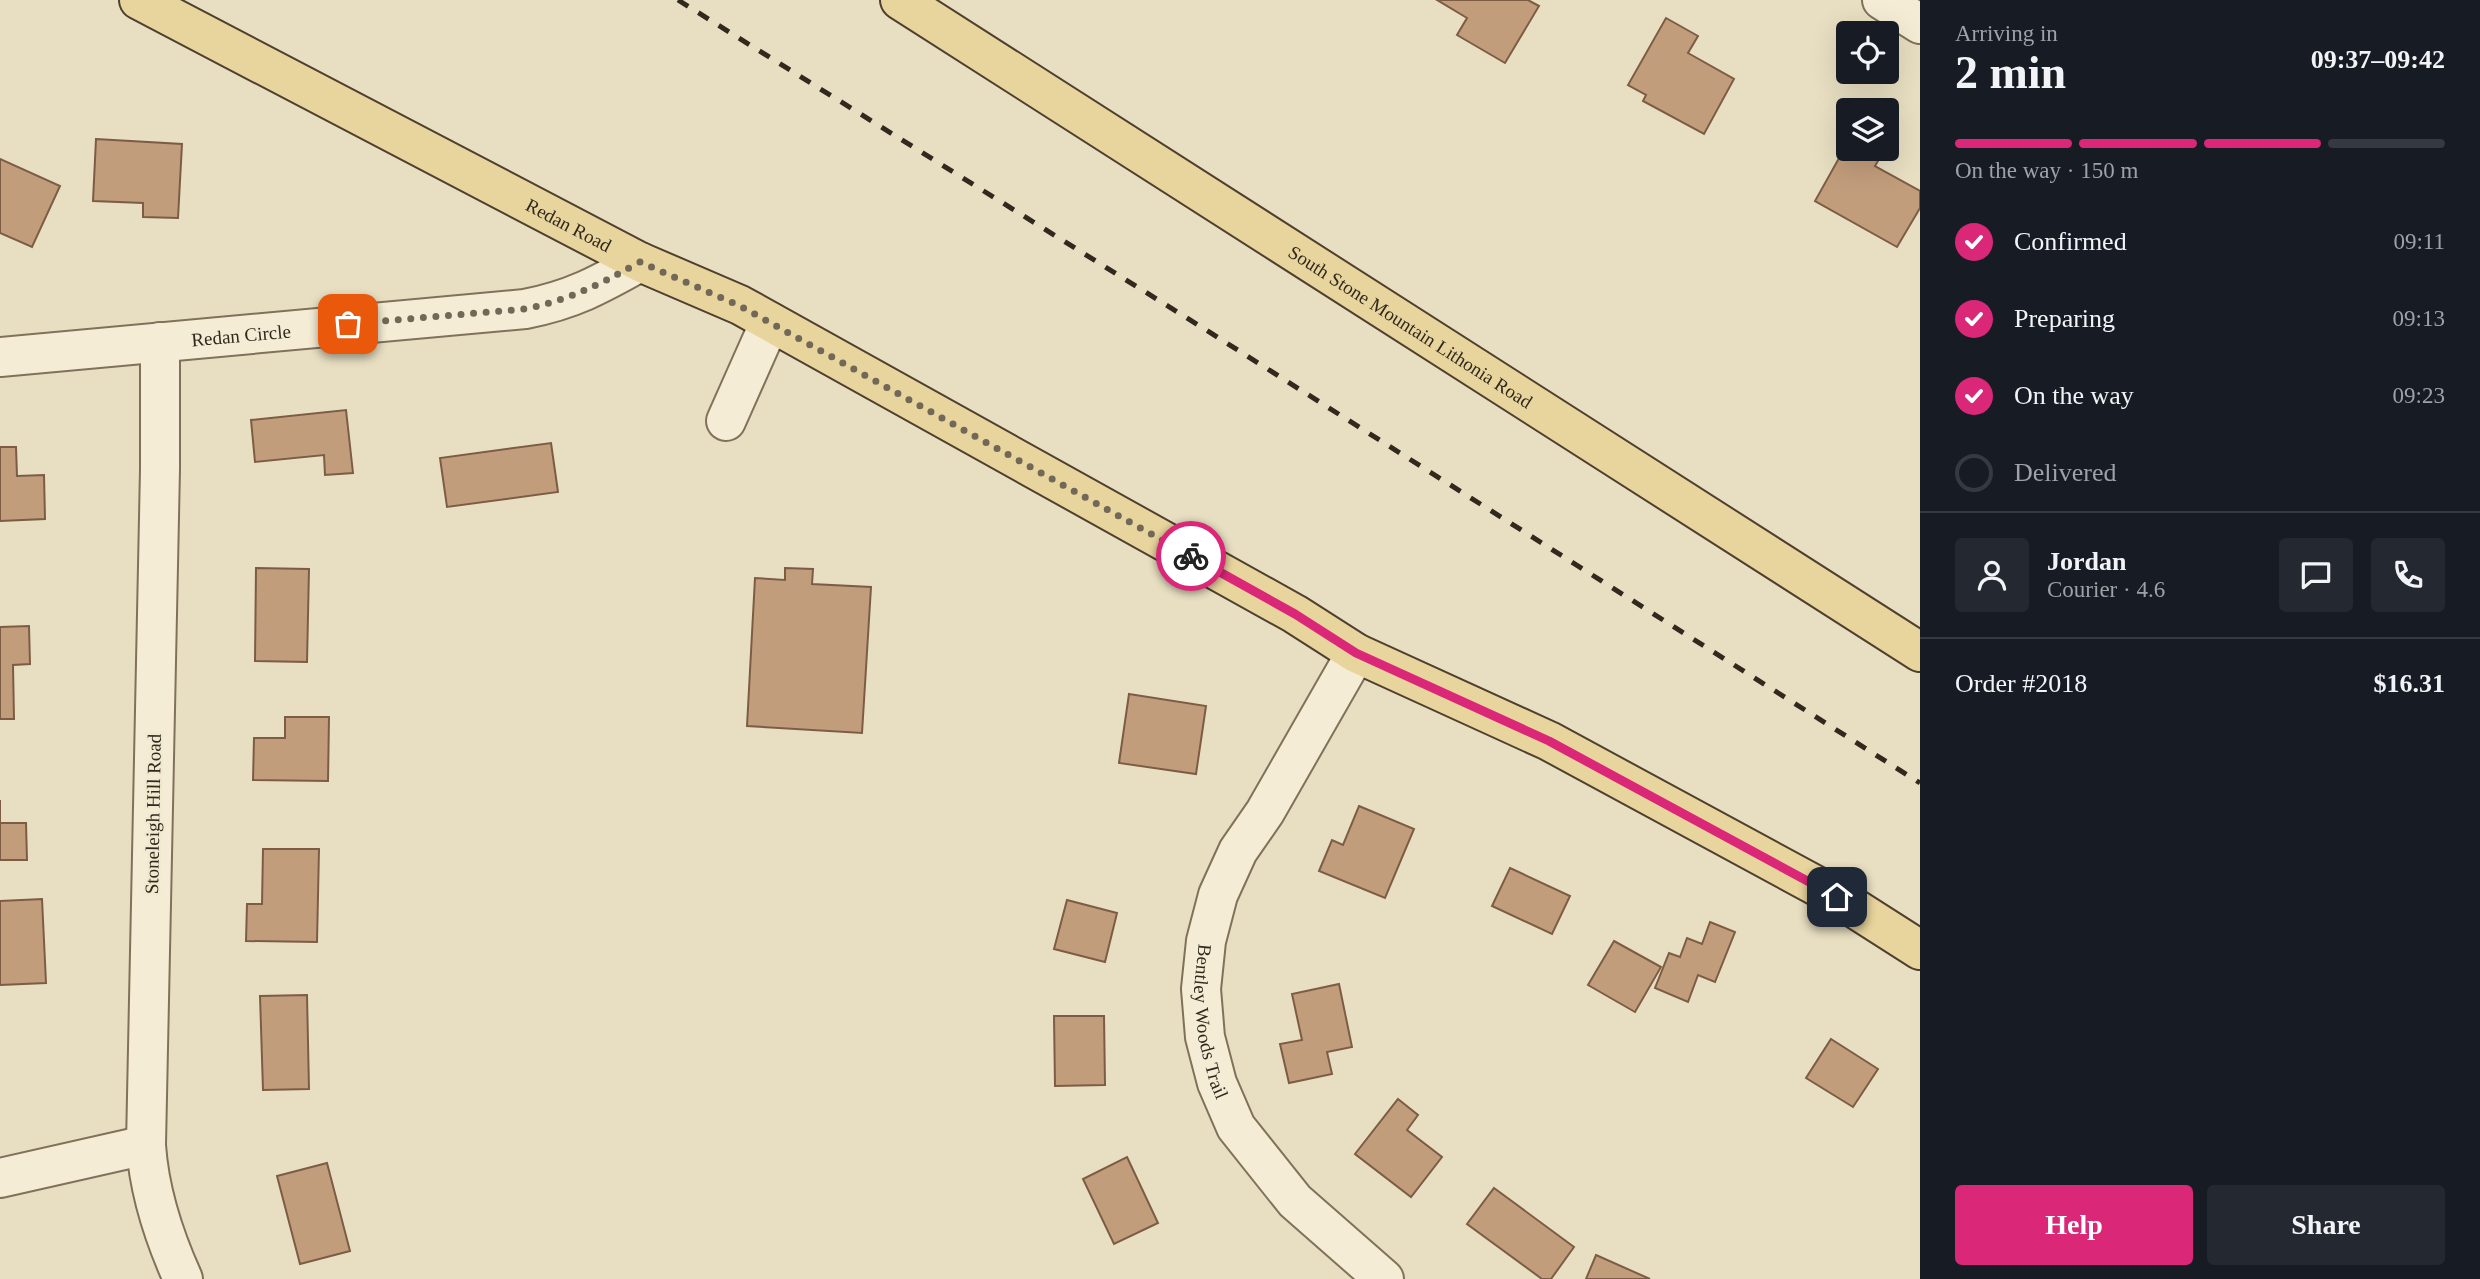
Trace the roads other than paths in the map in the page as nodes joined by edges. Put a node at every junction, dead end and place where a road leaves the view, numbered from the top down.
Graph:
1 (139, 0) edge
2 (900, 0) edge
3 (1882, 0) edge
4 (1920, 24) edge
5 (640, 262) junction
6 (770, 322) junction
7 (160, 342) junction
8 (0, 357) edge
9 (726, 421) dead end
10 (1920, 652) edge
11 (1356, 653) junction
12 (1920, 950) edge
13 (146, 1145) junction
14 (0, 1178) edge
15 (183, 1279) edge
16 (1384, 1279) edge

1 - 5 main road, Redan Road
2 - 10 main road, South Stone Mountain Lithonia Road
3 - 4 street
5 - 6 main road, Redan Road
5 - 7 street, Redan Circle
6 - 9 street
6 - 11 main road, Redan Road
7 - 8 street, Redan Circle
7 - 13 street, Stoneleigh Hill Road
11 - 12 main road, Redan Road
11 - 16 street, Bentley Woods Trail
13 - 14 street
13 - 15 street, Stoneleigh Hill Road

